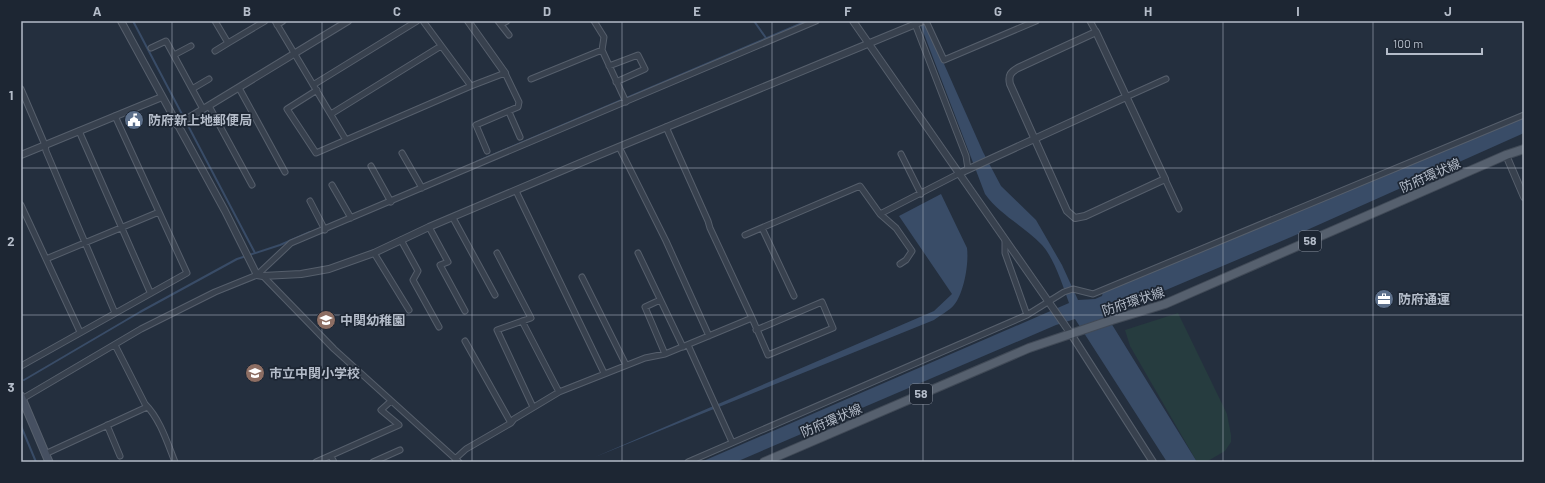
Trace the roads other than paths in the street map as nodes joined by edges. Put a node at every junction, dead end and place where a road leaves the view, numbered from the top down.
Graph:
1 (121, 21) edge
2 (215, 21) edge
3 (265, 21) edge
4 (283, 21) edge
5 (348, 21) edge
6 (417, 21) edge
7 (423, 21) edge
8 (468, 21) edge
9 (507, 21) edge
10 (594, 21) edge
11 (816, 21) edge
12 (853, 21) edge
13 (926, 21) edge
14 (1036, 21) edge
15 (1090, 21) edge
16 (276, 23) edge
17 (500, 23) edge
18 (919, 23) edge
19 (1096, 32) junction
20 (509, 35) dead end
21 (228, 43) junction
22 (868, 43) junction
23 (191, 46) dead end
24 (441, 46) junction
25 (151, 48) dead end
26 (602, 50) junction
27 (215, 51) dead end
28 (294, 54) junction
29 (174, 55) junction
30 (609, 66) junction
31 (504, 73) junction
32 (209, 79) dead end
33 (531, 79) dead end
34 (1166, 79) dead end
35 (616, 82) junction
36 (313, 85) junction
37 (471, 86) junction
38 (239, 88) junction
39 (21, 89) edge
40 (192, 89) junction
41 (316, 90) junction
42 (162, 97) junction
43 (1126, 97) junction
44 (626, 102) junction
45 (209, 106) junction
46 (203, 109) junction
47 (509, 112) junction
48 (331, 114) junction
49 (1524, 115) edge
50 (115, 116) junction
51 (177, 125) junction
52 (666, 127) junction
53 (79, 131) junction
54 (520, 138) dead end
55 (346, 140) junction
56 (1035, 140) junction
57 (1524, 144) edge
58 (46, 145) junction
59 (618, 147) junction
60 (1524, 149) edge
61 (487, 152) dead end
62 (402, 153) dead end
63 (902, 154) dead end
64 (21, 155) edge
65 (1506, 155) junction
66 (371, 166) dead end
67 (970, 168) junction
68 (285, 172) dead end
69 (958, 174) junction
70 (1165, 179) junction
71 (252, 185) dead end
72 (332, 185) dead end
73 (422, 188) junction
74 (516, 191) junction
75 (921, 194) junction
76 (1524, 196) edge
77 (310, 201) dead end
78 (391, 202) junction
79 (21, 205) edge
80 (1179, 209) dead end
81 (160, 212) junction
82 (880, 214) junction
83 (351, 218) junction
84 (453, 218) junction
85 (121, 227) junction
86 (430, 227) junction
87 (762, 228) junction
88 (325, 230) junction
89 (745, 235) dead end
90 (401, 240) junction
91 (1005, 240) junction
92 (84, 242) junction
93 (374, 252) junction
94 (497, 253) dead end
95 (638, 253) dead end
96 (46, 258) junction
97 (900, 264) dead end
98 (260, 276) junction
99 (582, 277) dead end
100 (150, 292) junction
101 (495, 295) dead end
102 (794, 296) dead end
103 (660, 300) junction
104 (1049, 302) junction
105 (410, 310) dead end
106 (465, 311) dead end
107 (115, 313) junction
108 (1027, 315) junction
109 (752, 318) junction
110 (522, 321) junction
111 (440, 327) dead end
112 (756, 330) junction
113 (80, 332) junction
114 (1071, 334) junction
115 (709, 336) junction
116 (465, 341) dead end
117 (115, 345) junction
118 (685, 346) junction
119 (665, 354) junction
120 (626, 365) junction
121 (21, 366) edge
122 (604, 373) junction
123 (559, 392) junction
124 (22, 398) edge
125 (391, 401) junction
126 (147, 407) junction
127 (533, 407) junction
128 (511, 423) junction
129 (107, 425) junction
130 (732, 442) junction
131 (400, 450) dead end
132 (45, 454) junction
133 (120, 456) dead end
134 (331, 456) junction
135 (457, 460) edge
136 (49, 462) edge
137 (175, 462) edge
138 (316, 462) edge
139 (334, 462) edge
140 (373, 462) edge
141 (688, 462) edge
142 (764, 462) edge
143 (1153, 462) edge

1 - 42 street
2 - 21 street
3 - 21 street
4 - 16 street
5 - 28 street
6 - 36 street
7 - 24 street
8 - 31 street
9 - 17 street
10 - 26 street
11 - 44 street
12 - 22 street
13 - 14 street
15 - 19 street
16 - 28 street
17 - 20 street
18 - 22 street
18 - 67 street
19 - 43 street
19 - 56 street
21 - 27 street
22 - 52 street
22 - 69 street
23 - 29 street
24 - 37 street
24 - 48 street
25 - 29 street
26 - 30 street
26 - 33 street
28 - 36 street
28 - 38 street
29 - 40 street
30 - 35 street
30 - 35 street
31 - 37 street
31 - 47 street
32 - 40 street
34 - 43 street
35 - 44 street
36 - 41 street
37 - 55 street
38 - 45 street
38 - 68 street
39 - 58 street
40 - 46 street
41 - 48 street
41 - 55 street
42 - 50 street
42 - 51 street
43 - 56 street
43 - 70 street
44 - 73 street
45 - 46 street
45 - 71 street
46 - 51 street
47 - 54 street
47 - 61 street
48 - 55 street
49 - 104 street
50 - 53 street
50 - 81 street
51 - 98 street
52 - 59 street
52 - 109 street
53 - 58 street
53 - 85 street
56 - 67 street
56 - 70 street
57 - 65 main road, 防府環状線 / 58
58 - 64 street
58 - 92 street
59 - 74 street
59 - 115 street
60 - 65 main road, 防府環状線 / 58
62 - 73 street
63 - 75 street
65 - 76 street
65 - 114 main road, 防府環状線 / 58
66 - 78 street
67 - 69 street
69 - 75 street
69 - 91 street
70 - 80 street
72 - 83 street
73 - 78 street
74 - 84 street
74 - 122 street
75 - 82 street
77 - 88 street
78 - 83 street
79 - 96 street
81 - 85 street
81 - 100 street
82 - 87 street
82 - 97 street
83 - 88 street
84 - 86 street
84 - 101 street
85 - 92 street
85 - 100 street
86 - 90 street
86 - 106 street
87 - 89 street
87 - 102 street
88 - 98 street
90 - 93 street
90 - 111 street
91 - 104 street
91 - 108 street
92 - 96 street
92 - 107 street
93 - 98 street
93 - 105 street
94 - 110 street
95 - 103 street
96 - 113 street
98 - 117 street
98 - 125 street
99 - 120 street
100 - 107 street
103 - 118 street
103 - 119 street
104 - 108 street
104 - 114 street
107 - 113 street
108 - 130 street
109 - 112 street
109 - 115 street
110 - 123 street
110 - 127 street
112 - 112 street
113 - 121 street
114 - 142 main road, 防府環状線 / 58
114 - 143 street
115 - 118 street
116 - 128 street
117 - 124 street
117 - 126 street
118 - 119 street
118 - 130 street
119 - 120 street
120 - 122 street
122 - 123 street
123 - 127 street
124 - 132 main road
125 - 134 street
125 - 135 street
126 - 129 street
126 - 137 street
127 - 128 street
128 - 135 street
129 - 132 street
129 - 133 street
130 - 141 street
131 - 140 street
132 - 136 main road
134 - 138 street
134 - 139 street

